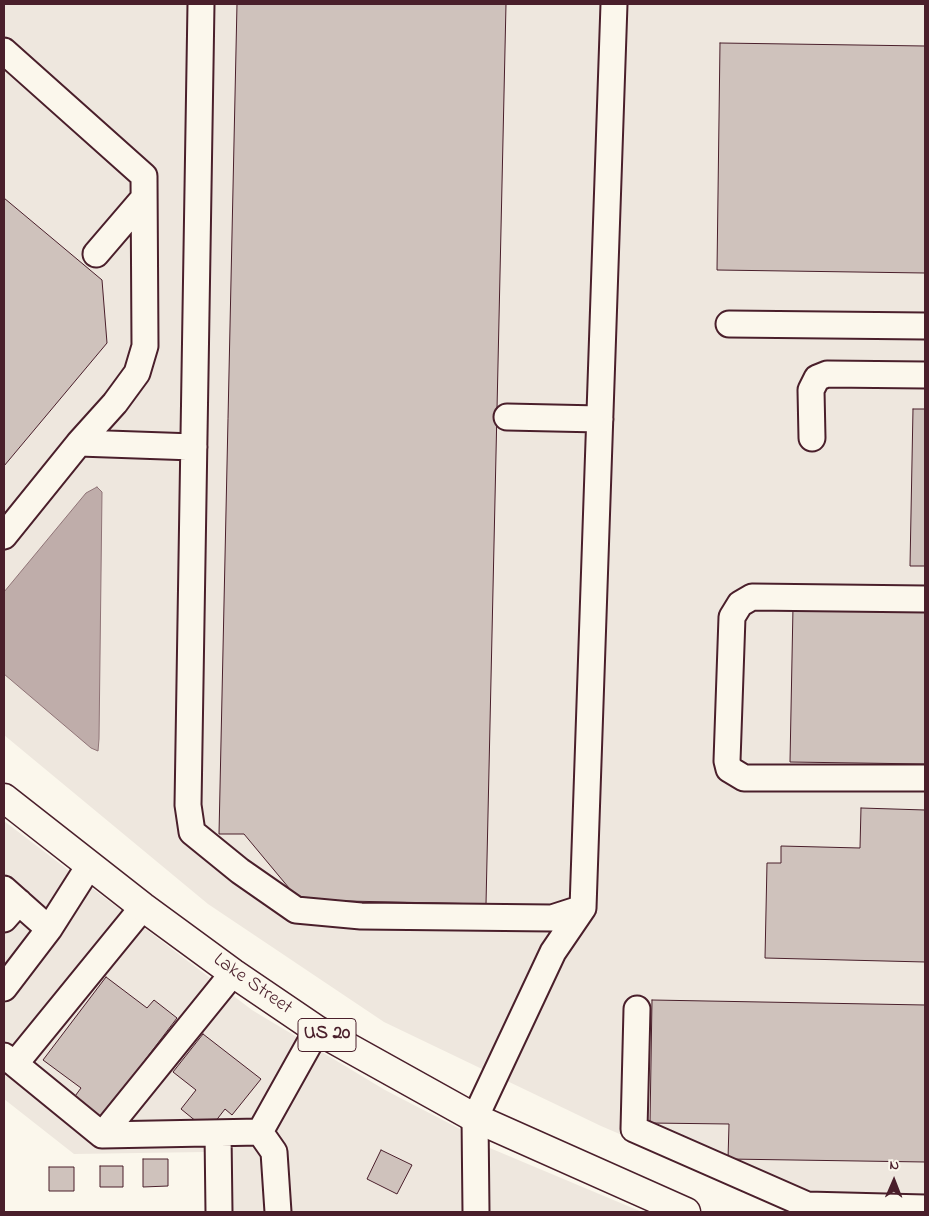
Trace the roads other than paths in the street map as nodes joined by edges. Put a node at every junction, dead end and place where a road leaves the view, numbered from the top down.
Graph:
1 (201, 4) edge
2 (614, 4) edge
3 (4, 51) edge
4 (144, 198) junction
5 (96, 254) dead end
6 (729, 324) dead end
7 (925, 326) edge
8 (925, 375) edge
9 (507, 418) dead end
10 (600, 420) junction
11 (812, 438) dead end
12 (79, 443) junction
13 (194, 447) junction
14 (4, 536) edge
15 (925, 599) edge
16 (925, 778) edge
17 (4, 798) edge
18 (89, 866) junction
19 (9, 903) edge
20 (143, 907) junction
21 (583, 908) junction
22 (49, 929) junction
23 (233, 973) junction
24 (4, 988) edge
25 (637, 1009) dead end
26 (317, 1030) junction
27 (9, 1060) edge
28 (475, 1118) junction
29 (260, 1132) junction
30 (218, 1133) junction
31 (102, 1135) junction
32 (925, 1208) edge
33 (219, 1212) edge
34 (278, 1212) edge
35 (476, 1212) edge
36 (686, 1212) edge

1 - 13 street
2 - 10 street
3 - 4 street
4 - 5 street
4 - 12 street
6 - 7 street
8 - 11 street
9 - 10 street
10 - 21 street
12 - 13 street
12 - 14 street
13 - 21 street
15 - 16 street
17 - 18 main road, Lake Street / US 20
18 - 20 main road, Lake Street / US 20
18 - 22 street
19 - 22 street
20 - 23 main road, Lake Street / US 20
20 - 27 street
21 - 28 street
22 - 24 street
23 - 26 main road, Lake Street / US 20
23 - 31 street
25 - 32 street
26 - 28 main road, Lake Street / US 20
26 - 29 street
27 - 31 street
28 - 35 street
28 - 36 main road, Lake Street / US 20
29 - 30 street
29 - 34 street
30 - 31 street
30 - 33 street

